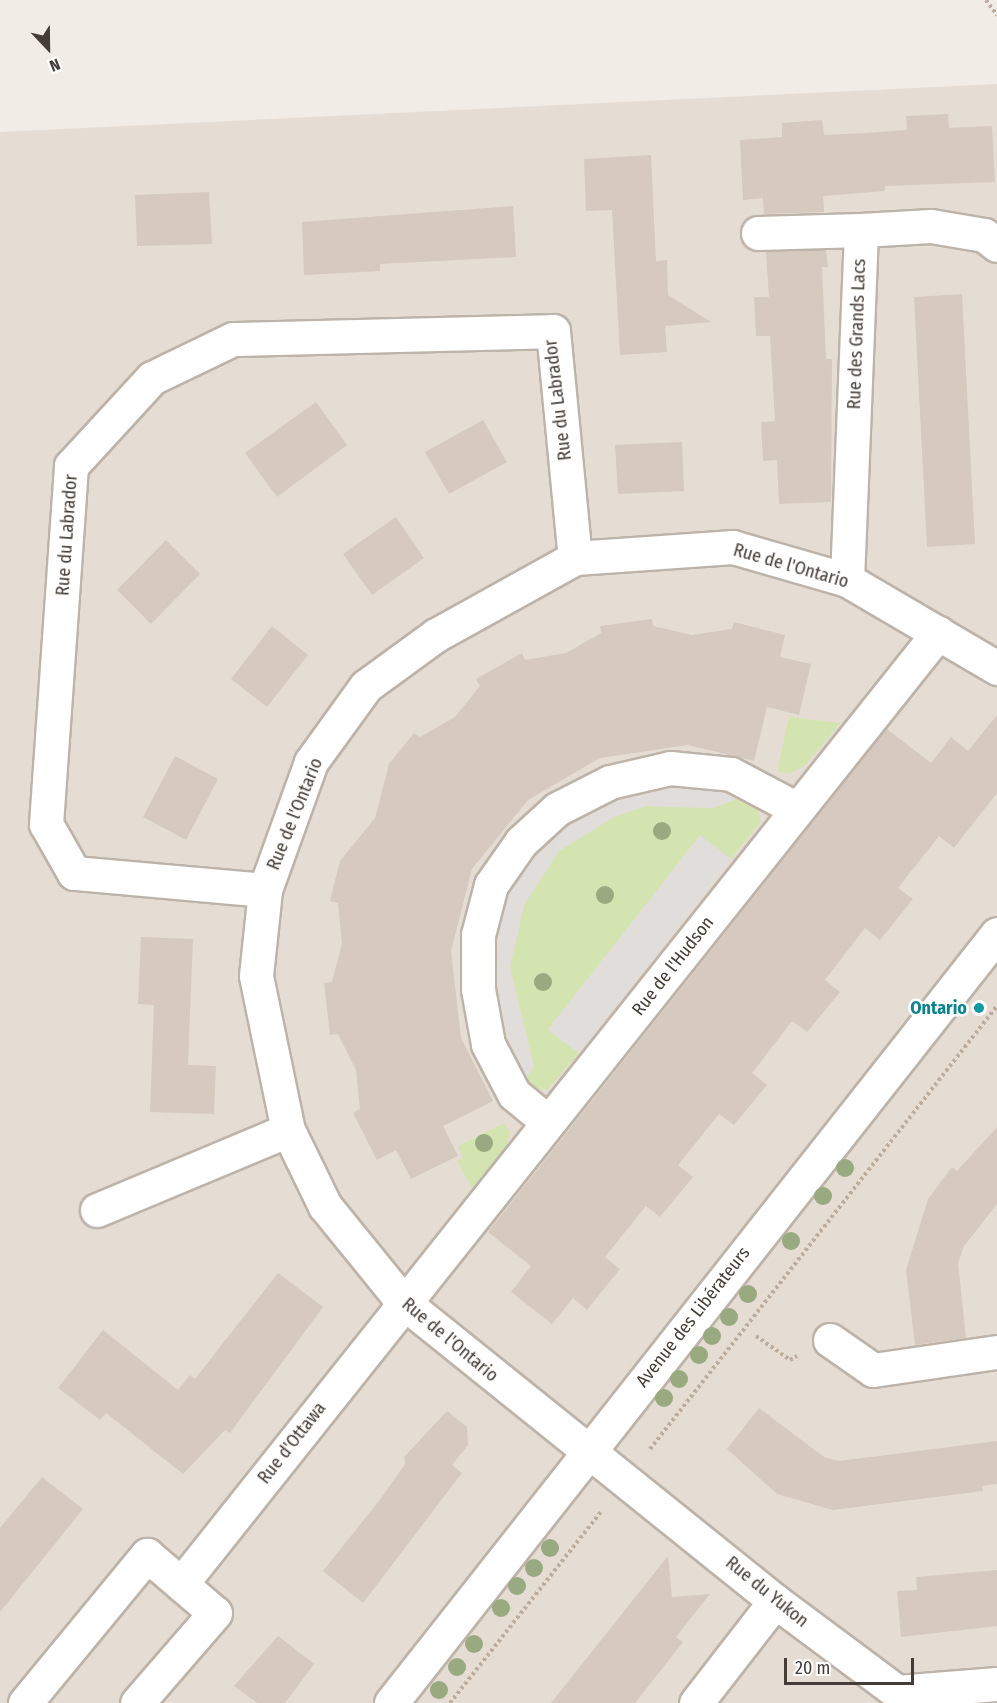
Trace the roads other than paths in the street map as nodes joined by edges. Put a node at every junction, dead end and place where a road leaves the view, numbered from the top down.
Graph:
1 (861, 230) junction
2 (758, 233) dead end
3 (997, 245) edge
4 (575, 558) junction
5 (847, 580) junction
6 (938, 633) junction
7 (996, 665) edge
8 (797, 809) junction
9 (266, 890) junction
10 (997, 934) edge
11 (548, 1122) junction
12 (288, 1130) junction
13 (98, 1210) dead end
14 (403, 1302) junction
15 (830, 1340) dead end
16 (997, 1352) edge
17 (587, 1453) junction
18 (181, 1584) junction
19 (775, 1601) junction
20 (997, 1684) edge
21 (25, 1703) edge
22 (137, 1703) edge
23 (391, 1703) edge
24 (696, 1703) edge

1 - 2 street
1 - 3 street
1 - 5 street, Rue des Grands Lacs
4 - 5 street, Rue de l'Ontario
4 - 9 street, Rue de l'Ontario
4 - 9 street, Rue du Labrador
5 - 6 street, Rue de l'Ontario
6 - 7 street, Rue de l'Ontario
6 - 8 street, Rue de l'Hudson
8 - 11 street, Rue de l'Hudson
8 - 11 street
9 - 12 street, Rue de l'Ontario
10 - 17 street, Avenue des Libérateurs
11 - 14 street, Rue de l'Hudson
12 - 13 street
12 - 14 street, Rue de l'Ontario
14 - 17 street, Rue de l'Ontario
14 - 18 street, Rue d'Ottawa
15 - 16 street
17 - 19 street, Rue du Yukon
17 - 23 street, Avenue des Libérateurs
18 - 21 street
18 - 22 street
19 - 20 street, Rue du Yukon
19 - 24 street

